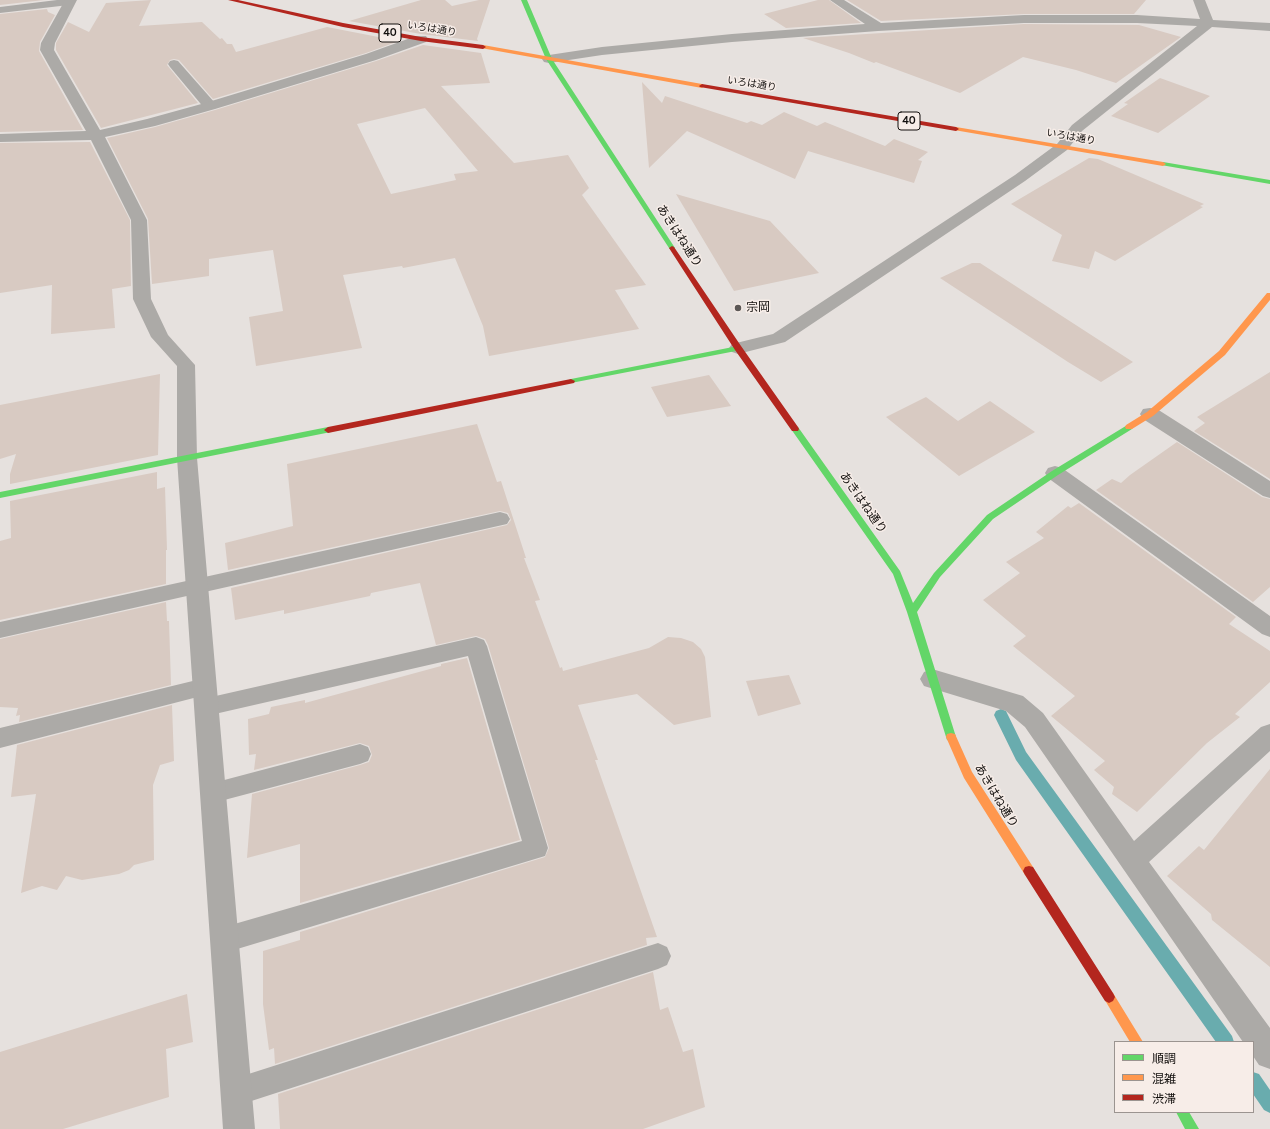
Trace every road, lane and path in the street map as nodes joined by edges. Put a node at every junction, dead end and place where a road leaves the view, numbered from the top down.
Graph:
1 (231, 0) edge
2 (524, 0) edge
3 (836, 0) edge
4 (1199, 0) edge
5 (70, 1) edge
6 (0, 10) edge
7 (1208, 24) junction
8 (878, 27) junction
9 (1270, 27) edge
10 (421, 39) junction
11 (549, 59) junction
12 (174, 64) dead end
13 (210, 106) junction
14 (96, 135) junction
15 (0, 138) edge
16 (1062, 147) junction
17 (1270, 182) edge
18 (1270, 295) edge
19 (738, 348) junction
20 (1150, 414) junction
21 (187, 458) junction
22 (1055, 473) junction
23 (1270, 491) edge
24 (0, 496) edge
25 (500, 519) dead end
26 (197, 586) junction
27 (912, 610) junction
28 (1270, 628) edge
29 (0, 630) edge
30 (932, 680) junction
31 (205, 697) junction
32 (1270, 735) edge
33 (0, 738) edge
34 (360, 754) dead end
35 (213, 793) junction
36 (1132, 860) junction
37 (224, 940) junction
38 (658, 956) dead end
39 (1136, 1041) edge
40 (1270, 1054) edge
41 (236, 1092) junction
42 (1183, 1113) edge
43 (239, 1129) edge
44 (1193, 1129) edge

1 - 10 street, いろは通り / 40
2 - 11 street, あきはね通り
3 - 8 street
4 - 7 street
5 - 6 lane
5 - 14 street
7 - 8 street
7 - 9 street
7 - 16 street
8 - 11 street
10 - 11 street, いろは通り / 40
10 - 13 street
11 - 16 street, いろは通り / 40
11 - 19 street, あきはね通り
12 - 13 lane
13 - 14 street
14 - 15 street
14 - 21 street
16 - 17 street, いろは通り / 40
16 - 19 street
18 - 20 street
19 - 21 street
19 - 27 street, あきはね通り
20 - 22 street
20 - 23 street
21 - 24 street
21 - 26 street
22 - 27 street
22 - 28 street
25 - 26 lane
26 - 29 lane
26 - 31 street
27 - 30 street, あきはね通り
30 - 36 street
30 - 39 street, あきはね通り
31 - 33 lane
31 - 35 street
31 - 37 lane
32 - 36 street
34 - 35 lane
35 - 37 street
36 - 40 street
37 - 41 street
38 - 41 lane
41 - 43 street
42 - 44 street

